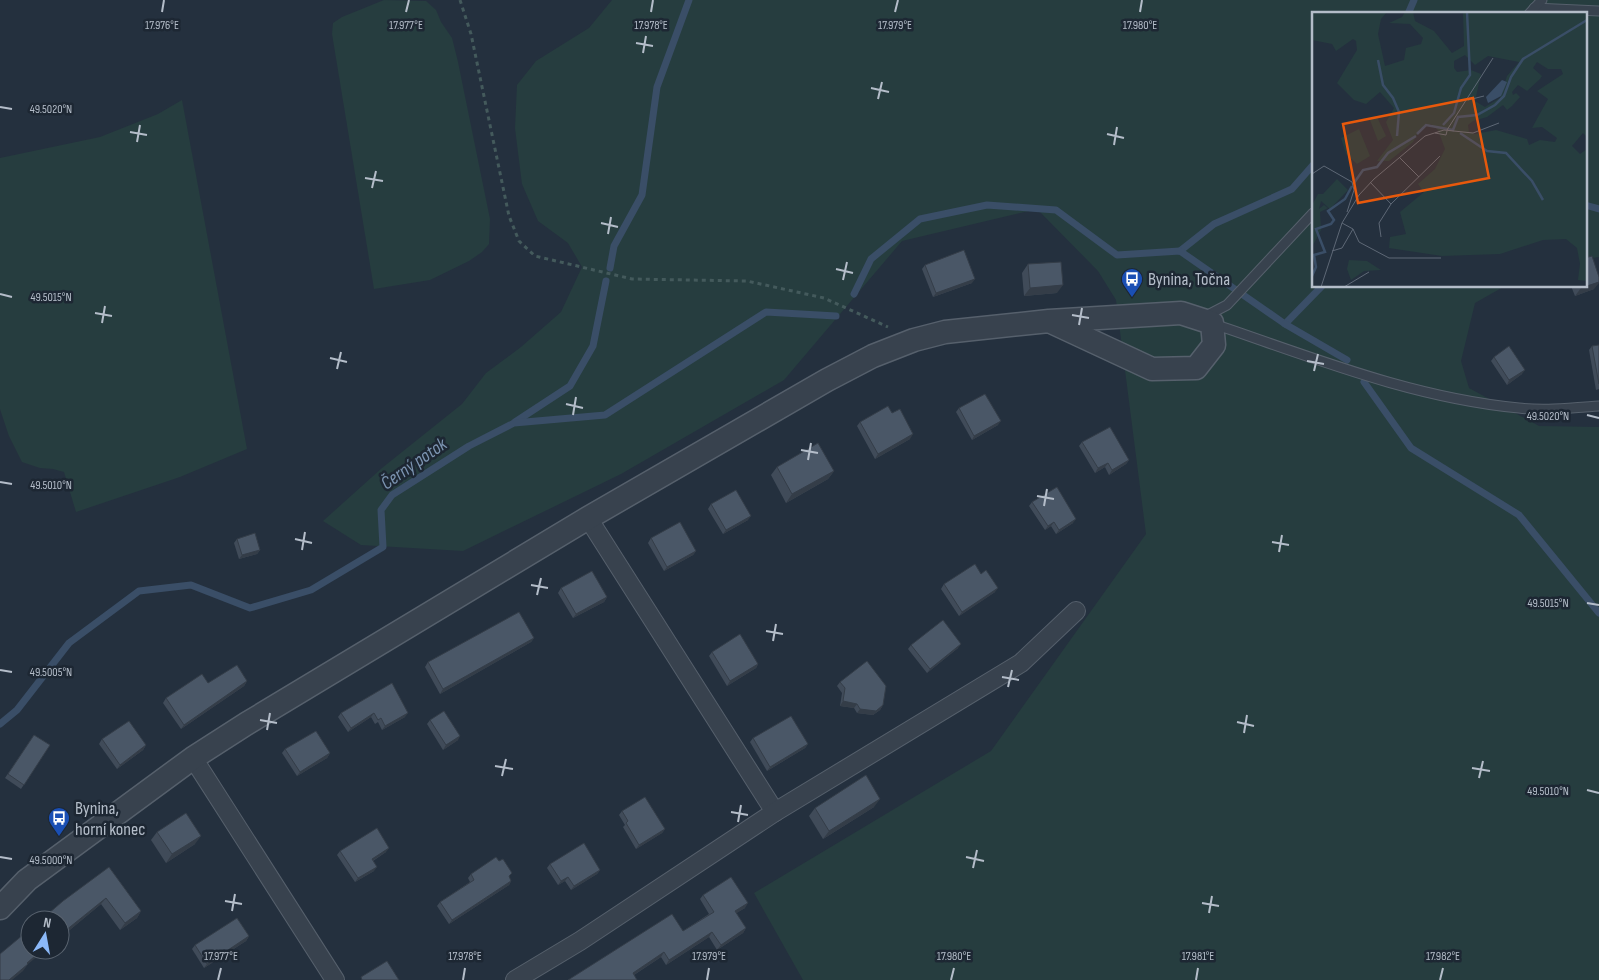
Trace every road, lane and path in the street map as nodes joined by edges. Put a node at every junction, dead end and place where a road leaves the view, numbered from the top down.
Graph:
1 (460, 0) edge
2 (1542, 0) edge
3 (1532, 11) edge
4 (1599, 11) edge
5 (1312, 214) edge
6 (1049, 321) junction
7 (1206, 321) junction
8 (914, 340) junction
9 (1599, 406) edge
10 (588, 518) junction
11 (1076, 612) dead end
12 (193, 758) junction
13 (775, 812) junction
14 (0, 908) edge
15 (335, 980) edge
16 (515, 980) edge

1 - 8 path
2 - 3 lane
3 - 4 lane
5 - 7 lane
6 - 7 street
6 - 7 street
6 - 8 street
7 - 9 lane
8 - 10 street
10 - 12 street
10 - 13 street
11 - 13 street
12 - 14 street
12 - 15 street
13 - 16 street

